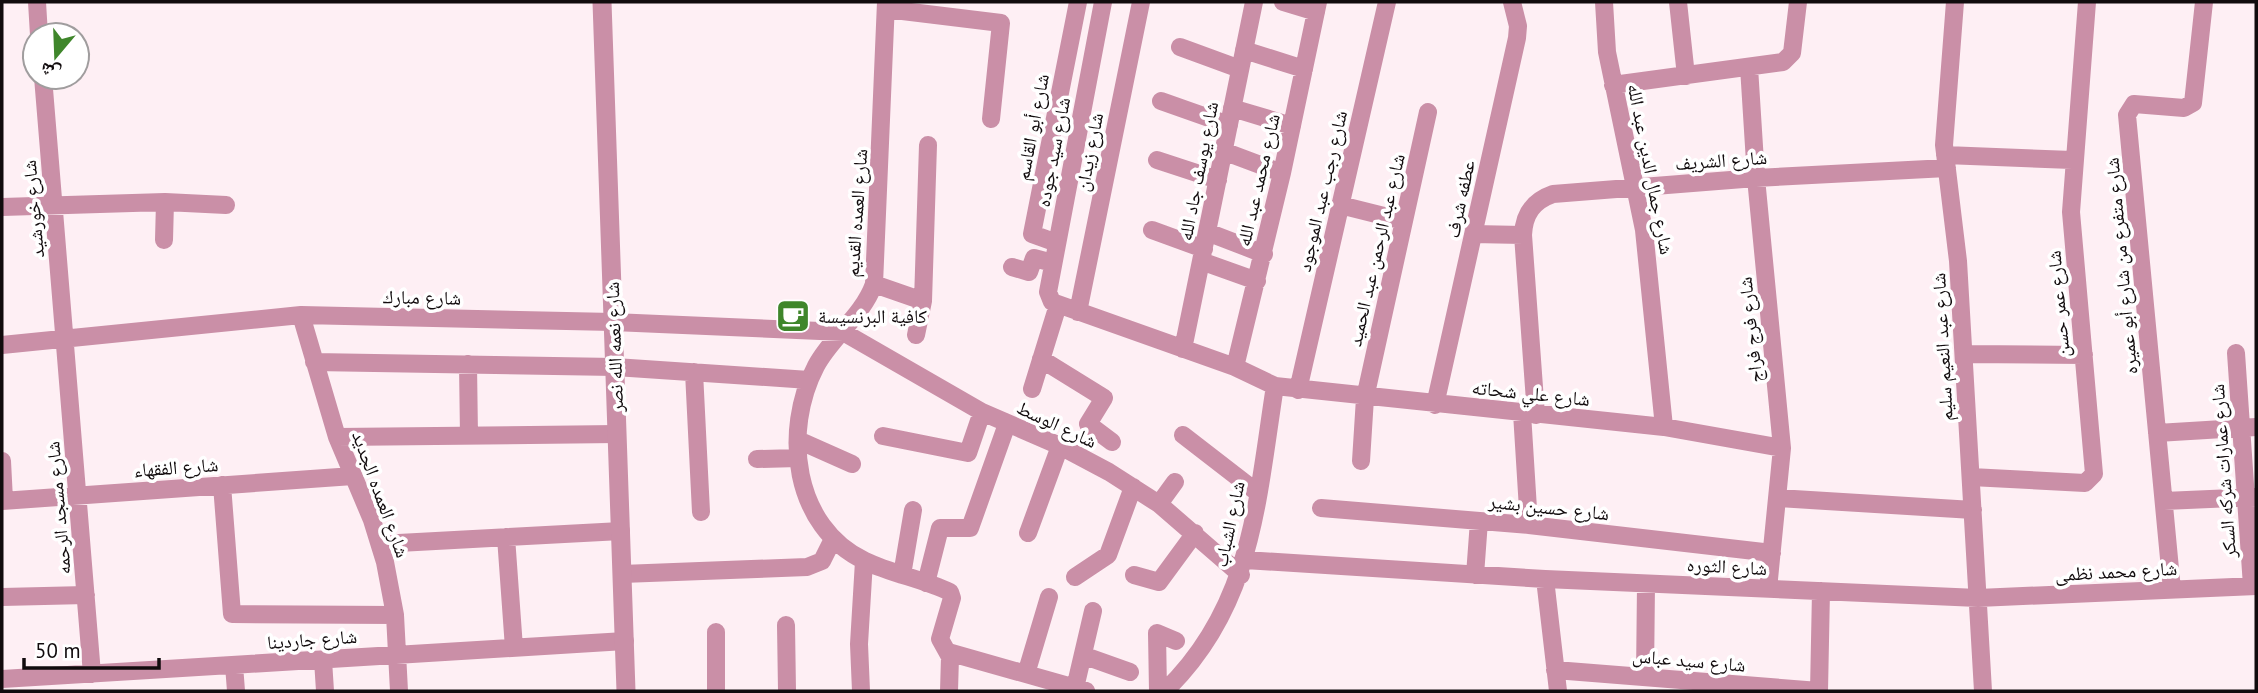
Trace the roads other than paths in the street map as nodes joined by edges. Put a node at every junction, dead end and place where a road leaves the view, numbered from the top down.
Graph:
1 (37, 2) edge
2 (602, 2) edge
3 (1078, 2) edge
4 (1102, 2) edge
5 (1141, 2) edge
6 (1254, 2) edge
7 (1283, 2) edge
8 (1387, 2) edge
9 (1512, 2) edge
10 (1604, 2) edge
11 (1678, 2) edge
12 (1798, 2) edge
13 (1955, 2) edge
14 (2087, 2) edge
15 (2204, 2) edge
16 (886, 5) edge
17 (1317, 7) edge
18 (965, 10) edge
19 (39, 21) edge
20 (1180, 47) dead end
21 (1244, 50) junction
22 (1749, 67) junction
23 (1240, 69) junction
24 (1304, 69) junction
25 (1686, 76) junction
26 (1613, 85) junction
27 (44, 91) edge
28 (1161, 101) dead end
29 (1428, 112) dead end
30 (1231, 116) junction
31 (991, 119) dead end
32 (1292, 127) junction
33 (928, 145) dead end
34 (1223, 151) junction
35 (1157, 160) dead end
36 (2073, 160) junction
37 (1946, 161) junction
38 (1282, 173) junction
39 (1756, 178) junction
40 (1218, 180) junction
41 (1635, 188) junction
42 (165, 202) junction
43 (54, 204) junction
44 (226, 205) dead end
45 (1340, 205) junction
46 (2, 207) edge
47 (1404, 221) junction
48 (1152, 230) dead end
49 (1473, 234) junction
50 (1523, 235) junction
51 (164, 240) dead end
52 (1057, 243) junction
53 (1204, 247) junction
54 (1264, 254) junction
55 (1053, 263) junction
56 (1012, 267) dead end
57 (1257, 281) junction
58 (874, 284) junction
59 (923, 301) junction
60 (1058, 305) junction
61 (1078, 312) junction
62 (301, 315) junction
63 (613, 322) junction
64 (843, 332) junction
65 (916, 335) dead end
66 (65, 338) junction
67 (2, 345) edge
68 (1183, 349) junction
69 (2236, 353) dead end
70 (1964, 354) junction
71 (2084, 355) junction
72 (1041, 359) junction
73 (314, 362) junction
74 (468, 364) junction
75 (1235, 367) junction
76 (615, 368) junction
77 (694, 372) junction
78 (809, 380) junction
79 (1275, 386) junction
80 (1032, 388) dead end
81 (1298, 390) junction
82 (1365, 398) junction
83 (1436, 405) junction
84 (982, 412) junction
85 (1529, 414) junction
86 (1007, 424) junction
87 (1664, 427) junction
88 (2249, 428) edge
89 (2157, 433) junction
90 (617, 434) junction
91 (1184, 435) dead end
92 (470, 436) junction
93 (883, 436) dead end
94 (337, 437) junction
95 (1112, 442) dead end
96 (1060, 446) junction
97 (1782, 448) junction
98 (798, 449) junction
99 (757, 459) dead end
100 (2, 461) edge
101 (1361, 461) dead end
102 (852, 464) dead end
103 (354, 476) junction
104 (1971, 477) junction
105 (1175, 482) dead end
106 (222, 485) junction
107 (1133, 487) junction
108 (1258, 493) junction
109 (78, 495) junction
110 (1777, 498) junction
111 (2251, 498) edge
112 (3, 501) edge
113 (2164, 501) junction
114 (1159, 504) junction
115 (1321, 508) dead end
116 (913, 510) dead end
117 (1973, 510) junction
118 (701, 512) dead end
119 (1479, 521) junction
120 (1529, 525) junction
121 (621, 531) junction
122 (1028, 533) dead end
123 (1195, 533) junction
124 (506, 537) junction
125 (833, 539) junction
126 (380, 544) junction
127 (1772, 553) junction
128 (863, 561) junction
129 (1243, 567) junction
130 (622, 574) junction
131 (902, 575) junction
132 (1134, 575) dead end
133 (1475, 575) junction
134 (1075, 577) dead end
135 (1545, 579) junction
136 (926, 583) junction
137 (1646, 584) junction
138 (2254, 586) edge
139 (1768, 589) junction
140 (2172, 590) junction
141 (1821, 592) junction
142 (86, 595) junction
143 (2, 597) edge
144 (1049, 597) dead end
145 (1978, 598) junction
146 (1093, 611) dead end
147 (395, 615) junction
148 (786, 625) dead end
149 (716, 632) dead end
150 (625, 641) junction
151 (1176, 642) dead end
152 (514, 648) junction
153 (948, 652) junction
154 (397, 655) junction
155 (1085, 656) junction
156 (323, 660) junction
157 (234, 665) junction
158 (1555, 670) junction
159 (1130, 672) dead end
160 (92, 674) junction
161 (1645, 677) junction
162 (2, 679) edge
163 (1033, 681) edge
164 (1080, 690) edge
165 (236, 691) edge
166 (325, 691) edge
167 (399, 691) edge
168 (626, 691) edge
169 (716, 691) edge
170 (786, 691) edge
171 (861, 691) edge
172 (949, 691) edge
173 (1158, 691) edge
174 (1166, 691) edge
175 (1558, 691) edge
176 (1819, 691) edge
177 (1983, 691) edge

1 - 19 street
2 - 63 street, شارع نعمه الله نصر
3 - 52 street, شارع أبو القاسم
4 - 52 street, شارع سيد جوده
5 - 61 street, شارع زيدان
6 - 21 street, شارع يوسف جاد الله
7 - 17 street
8 - 45 street, شارع رجب عبد الموجود
9 - 49 street, عطفه شرف
10 - 26 street, شارع جمال الدين عبد الله
11 - 25 street
12 - 22 street
13 - 37 street, شارع عبد النعيم سليم
14 - 36 street, شارع عمر حسن
15 - 89 street, شارع متفرع من شارع أبو عميره
16 - 18 street
16 - 58 street, شارع العمده القديم
17 - 24 street, شارع محمد عبد الله
18 - 31 street
20 - 23 street
21 - 23 street, شارع يوسف جاد الله
21 - 24 street
22 - 25 street
22 - 39 street, شارع فرج فراج
23 - 30 street, شارع يوسف جاد الله
24 - 32 street, شارع محمد عبد الله
25 - 26 street
26 - 41 street, شارع جمال الدين عبد الله
27 - 43 street, شارع خورشيد
28 - 30 street
29 - 47 street, شارع عبد الرحمن عبد الحميد
30 - 32 street
30 - 34 street, شارع يوسف جاد الله
32 - 38 street, شارع محمد عبد الله
33 - 59 street
34 - 38 street
34 - 40 street, شارع يوسف جاد الله
35 - 40 street
36 - 37 street, شارع الشريف
36 - 71 street, شارع عمر حسن
37 - 39 street, شارع الشريف
37 - 70 street, شارع عبد النعيم سليم
38 - 54 street, شارع محمد عبد الله
39 - 41 street, شارع الشريف
39 - 97 street, شارع فرج فراج
40 - 53 street, شارع يوسف جاد الله
41 - 50 street, شارع الشريف
41 - 87 street, شارع جمال الدين عبد الله
42 - 43 street
42 - 44 street
42 - 51 street
43 - 46 street
43 - 66 street, شارع خورشيد
45 - 47 street
45 - 81 street, شارع رجب عبد الموجود
47 - 82 street, شارع عبد الرحمن عبد الحميد
48 - 53 street
49 - 50 street
49 - 83 street, عطفه شرف
50 - 85 street
52 - 55 street, شارع سيد جوده
53 - 54 street
53 - 57 street
53 - 68 street, شارع يوسف جاد الله
54 - 57 street, شارع محمد عبد الله
55 - 56 street
55 - 60 street, شارع سيد جوده
57 - 75 street, شارع محمد عبد الله
58 - 59 street
58 - 64 street, شارع العمده القديم
59 - 65 street
60 - 61 street, شارع علي شحاته
60 - 72 street
61 - 68 street, شارع علي شحاته
62 - 63 street, شارع مبارك
62 - 66 street, شارع مبارك
62 - 73 street, شارع العمده الجديد
63 - 64 street, شارع مبارك
63 - 76 street, شارع نعمه الله نصر
64 - 78 street, شارع العمده القديم
64 - 84 street, شارع الوسط
66 - 67 street, شارع مبارك
66 - 109 street, شارع مسجد الرحمه
68 - 75 street, شارع علي شحاته
69 - 88 street, شارع عمارات شركه السكر
70 - 71 street
70 - 104 street, شارع عبد النعيم سليم
71 - 104 street, شارع عمر حسن
72 - 80 street
72 - 95 street
73 - 74 street
73 - 94 street, شارع العمده الجديد
74 - 76 street
74 - 92 street
75 - 79 street, شارع علي شحاته
76 - 77 street
76 - 90 street, شارع نعمه الله نصر
77 - 78 street
77 - 118 street
78 - 98 street, شارع العمده القديم
79 - 81 street, شارع علي شحاته
79 - 108 street, شارع الشباب
81 - 82 street, شارع علي شحاته
82 - 83 street, شارع علي شحاته
82 - 101 street, شارع عبد الرحمن عبد الحميد
83 - 85 street, شارع علي شحاته
84 - 86 street, شارع الوسط
84 - 93 street
85 - 87 street, شارع علي شحاته
85 - 120 street
86 - 96 street, شارع الوسط
86 - 136 street
87 - 97 street, شارع علي شحاته
88 - 89 street
88 - 111 street, شارع عمارات شركه السكر
89 - 113 street, شارع متفرع من شارع أبو عميره
90 - 92 street
90 - 121 street, شارع نعمه الله نصر
91 - 108 street
92 - 94 street
94 - 103 street, شارع العمده الجديد
96 - 107 street, شارع الوسط
96 - 122 street
97 - 110 street, شارع فرج فراج
98 - 99 street
98 - 102 street
98 - 125 street, شارع العمده القديم
100 - 112 street
103 - 106 street, شارع الفقهاء
103 - 126 street, شارع العمده الجديد
104 - 117 street, شارع عبد النعيم سليم
105 - 114 street
106 - 109 street, شارع الفقهاء
106 - 147 street
107 - 114 street, شارع الوسط
107 - 134 street
108 - 129 street, شارع الشباب
109 - 112 street, شارع الفقهاء
109 - 142 street, شارع مسجد الرحمه
110 - 117 street
110 - 127 street, شارع فرج فراج
111 - 113 street
111 - 138 street, شارع عمارات شركه السكر
113 - 140 street, شارع متفرع من شارع أبو عميره
114 - 123 street, شارع الوسط
115 - 119 street, شارع حسين بشير
116 - 131 street
117 - 145 street, شارع عبد النعيم سليم
119 - 120 street, شارع حسين بشير
119 - 133 street
120 - 127 street, شارع حسين بشير
121 - 124 street
121 - 130 street, شارع نعمه الله نصر
123 - 129 street, شارع الوسط
123 - 132 street
124 - 126 street
124 - 152 street
125 - 128 street, شارع العمده القديم
125 - 130 street
126 - 147 street, شارع العمده الجديد
127 - 139 street, شارع فرج فراج
128 - 131 street, شارع العمده القديم
128 - 171 street
129 - 133 street, شارع الثوره
129 - 174 street, شارع الشباب
130 - 150 street, شارع نعمه الله نصر
131 - 136 street, شارع العمده القديم
133 - 135 street, شارع الثوره
135 - 137 street, شارع الثوره
135 - 158 street
136 - 153 street, شارع العمده القديم
137 - 139 street, شارع الثوره
137 - 161 street
138 - 140 street, شارع محمد نظمى
139 - 141 street, شارع الثوره
140 - 145 street, شارع محمد نظمى
141 - 145 street, شارع الثوره
141 - 176 street
142 - 143 street
142 - 160 street, شارع مسجد الرحمه
144 - 163 street
145 - 177 street, شارع عبد النعيم سليم
146 - 155 street
147 - 154 street, شارع العمده الجديد
148 - 170 street
149 - 169 street
150 - 152 street, شارع جاردينا
150 - 168 street, شارع نعمه الله نصر
151 - 173 street
152 - 154 street, شارع جاردينا
153 - 163 street
153 - 172 street, شارع العمده القديم
154 - 156 street, شارع جاردينا
154 - 167 street, شارع العمده الجديد
155 - 159 street
155 - 164 street
156 - 157 street, شارع جاردينا
156 - 166 street
157 - 160 street, شارع جاردينا
157 - 165 street
158 - 161 street, شارع سيد عباس
158 - 175 street
160 - 162 street, شارع جاردينا
161 - 176 street, شارع سيد عباس
163 - 164 street

